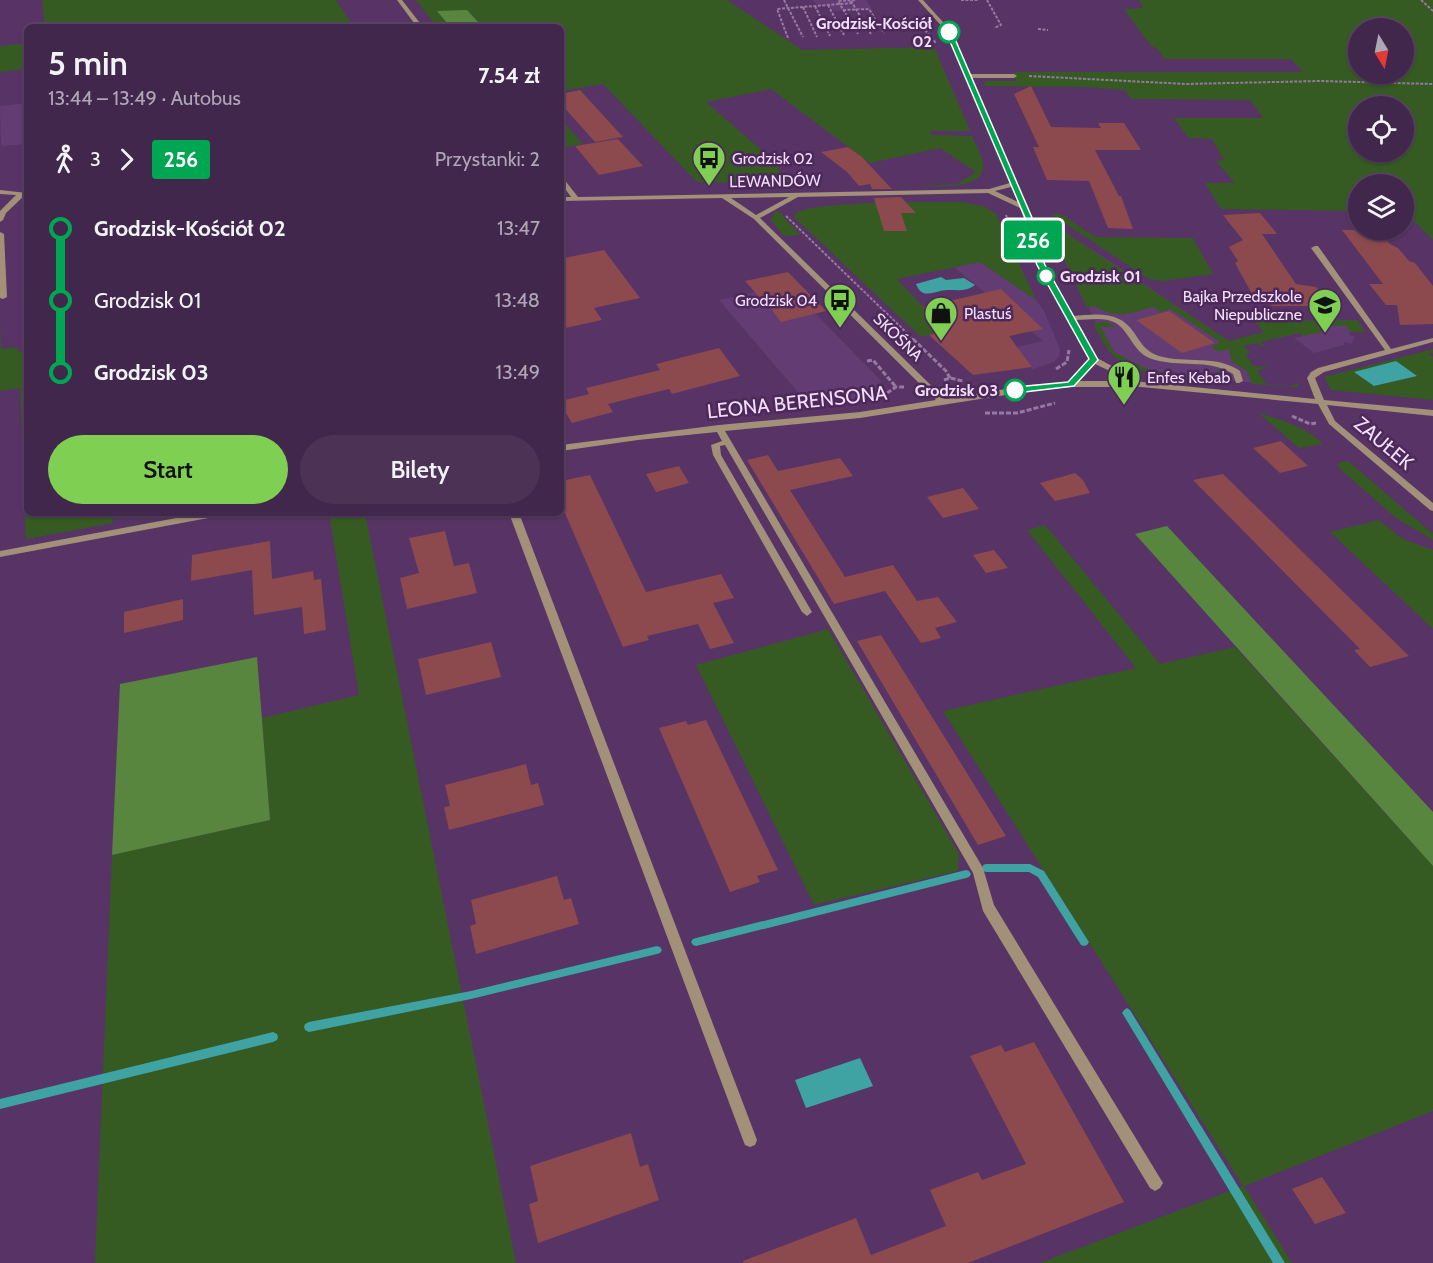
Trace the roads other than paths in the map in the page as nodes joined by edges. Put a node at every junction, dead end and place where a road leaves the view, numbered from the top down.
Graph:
1 (399, 0) edge
2 (920, 0) edge
3 (418, 24) edge
4 (967, 76) junction
5 (1014, 76) road end
6 (564, 183) edge
7 (1013, 184) junction
8 (989, 191) junction
9 (0, 192) edge
10 (24, 193) edge
11 (798, 194) junction
12 (723, 195) junction
13 (564, 199) edge
14 (576, 199) junction
15 (1024, 207) junction
16 (756, 218) junction
17 (0, 220) edge
18 (0, 234) edge
19 (1315, 248) dead end
20 (3, 297) dead end
21 (1072, 318) junction
22 (1433, 340) edge
23 (1389, 351) junction
24 (1094, 360) junction
25 (1239, 381) dead end
26 (1071, 384) junction
27 (1141, 384) junction
28 (1320, 401) junction
29 (943, 402) junction
30 (1433, 412) edge
31 (719, 428) junction
32 (727, 442) junction
33 (564, 448) edge
34 (1433, 507) edge
35 (203, 516) edge
36 (515, 516) edge
37 (0, 554) edge
38 (807, 612) dead end
39 (750, 1140) dead end
40 (1155, 1183) dead end

1 - 3 street
2 - 4 street
4 - 5 street
4 - 7 street
6 - 14 street
7 - 8 street, LEWANDÓW
7 - 15 street
8 - 11 street, LEWANDÓW
8 - 15 street, LEWANDÓW
9 - 10 street
10 - 17 street
11 - 12 street, LEWANDÓW
11 - 16 street
12 - 14 street, LEWANDÓW
12 - 16 street, SKOŚNA
13 - 14 street, LEWANDÓW
15 - 21 street
16 - 29 street, SKOŚNA
18 - 20 street
19 - 23 street
21 - 24 street
21 - 25 street
22 - 23 street
23 - 28 street
24 - 26 street
24 - 27 street, LEONA BERENSONA
26 - 27 street, LEONA BERENSONA
26 - 29 street, LEONA BERENSONA
27 - 28 street, LEONA BERENSONA
28 - 30 street, LEONA BERENSONA
28 - 34 street, ZAUŁEK
29 - 31 street, LEONA BERENSONA
31 - 32 street
31 - 33 street, LEONA BERENSONA
32 - 38 street
32 - 40 street
35 - 37 street
36 - 39 street

